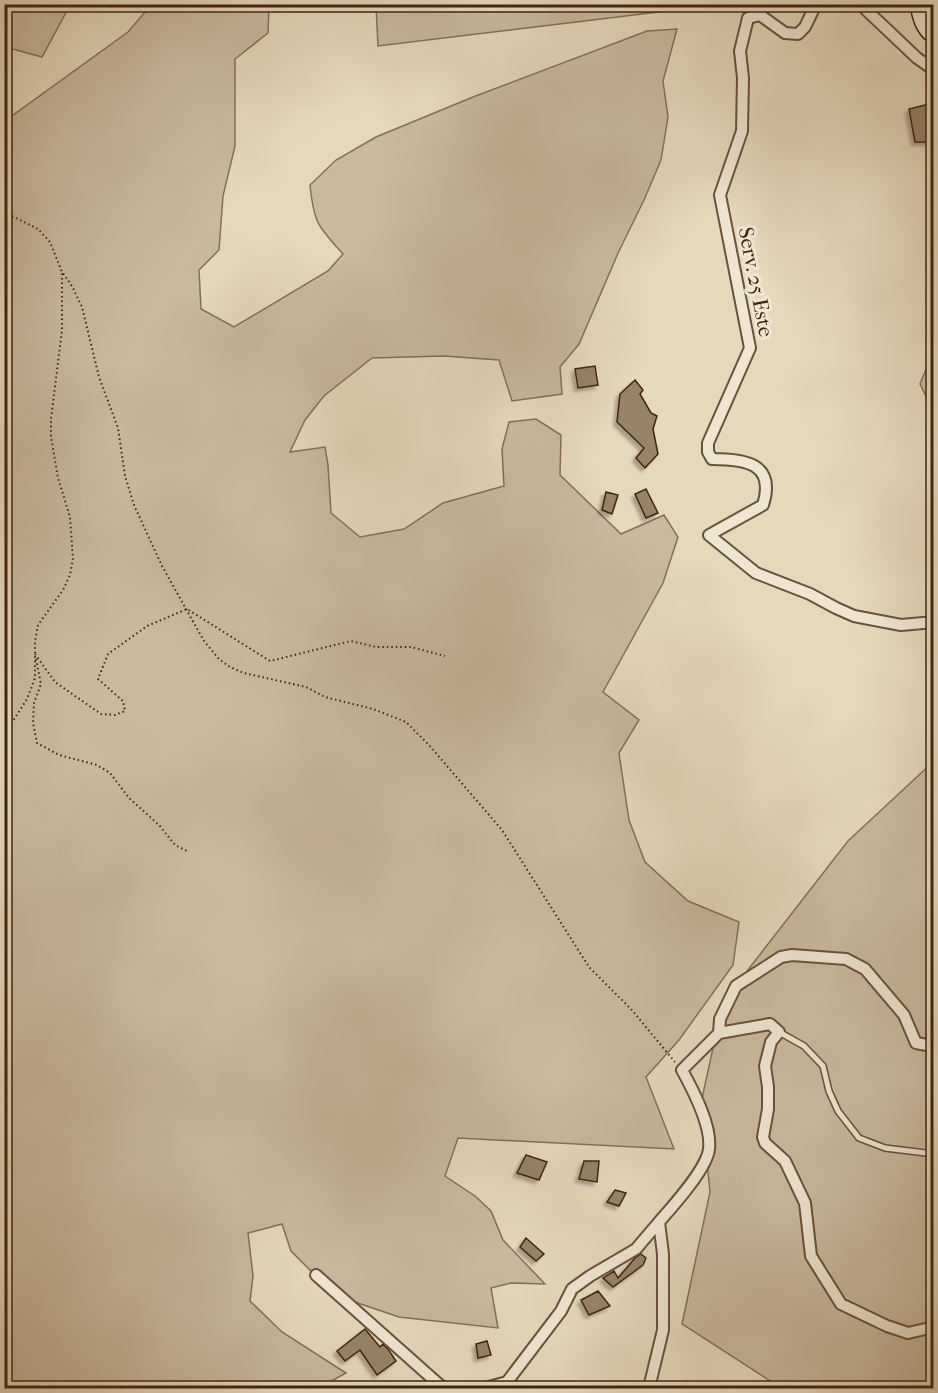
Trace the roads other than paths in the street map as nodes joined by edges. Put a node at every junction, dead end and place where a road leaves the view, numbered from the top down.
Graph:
1 (816, 4) edge
2 (860, 4) edge
3 (918, 4) edge
4 (933, 36) edge
5 (933, 70) edge
6 (933, 622) edge
7 (719, 1032) junction
8 (779, 1032) junction
9 (933, 1042) edge
10 (933, 1154) edge
11 (658, 1222) junction
12 (316, 1275) dead end
13 (933, 1327) edge
14 (443, 1389) edge
15 (486, 1389) edge
16 (649, 1389) edge

1 - 6 street, Serv. 25 Este
2 - 5 street
3 - 4 main road
7 - 8 street
7 - 9 street
7 - 11 street
8 - 10 lane
8 - 13 street
11 - 15 street
11 - 16 street
12 - 14 street

